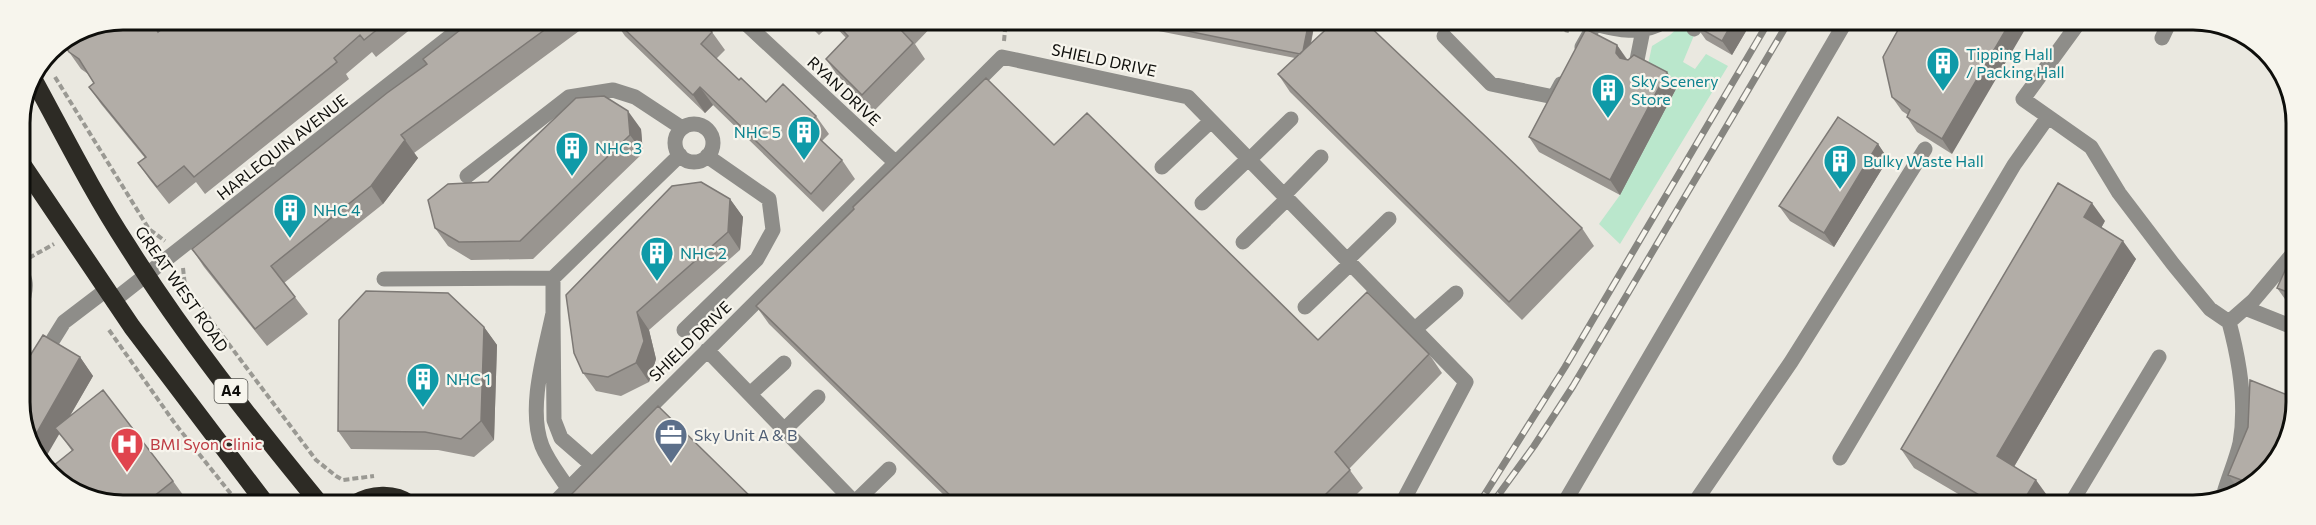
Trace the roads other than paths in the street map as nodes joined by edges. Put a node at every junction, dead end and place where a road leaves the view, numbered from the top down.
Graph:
1 (458, 30) edge
2 (753, 30) edge
3 (1583, 30) edge
4 (1633, 30) edge
5 (1841, 30) edge
6 (2073, 30) edge
7 (2166, 30) edge
8 (1444, 36) dead end
9 (2162, 38) dead end
10 (1636, 65) edge
11 (38, 87) edge
12 (2048, 117) junction
13 (1291, 119) dead end
14 (1211, 121) junction
15 (682, 128) junction
16 (1924, 149) dead end
17 (680, 156) junction
18 (707, 156) junction
19 (1321, 157) dead end
20 (1248, 159) junction
21 (896, 163) junction
22 (1162, 167) dead end
23 (30, 176) edge
24 (467, 176) dead end
25 (1286, 197) junction
26 (1202, 204) dead end
27 (1389, 219) dead end
28 (1243, 242) dead end
29 (2286, 261) edge
30 (1349, 262) junction
31 (146, 275) junction
32 (553, 278) junction
33 (384, 279) dead end
34 (1456, 293) dead end
35 (110, 295) junction
36 (1305, 307) dead end
37 (2245, 308) junction
38 (553, 313) junction
39 (2229, 322) junction
40 (2286, 324) edge
41 (684, 330) dead end
42 (1414, 330) junction
43 (707, 350) junction
44 (2159, 357) dead end
45 (784, 363) dead end
46 (30, 377) edge
47 (750, 394) junction
48 (818, 397) dead end
49 (784, 430) junction
50 (1840, 458) dead end
51 (592, 465) junction
52 (889, 469) dead end
53 (569, 490) junction
54 (2223, 490) edge
55 (259, 495) edge
56 (313, 495) edge
57 (563, 495) edge
58 (848, 495) edge
59 (864, 495) edge
60 (1406, 495) edge
61 (1569, 495) edge
62 (1701, 495) edge
63 (2076, 495) edge

1 - 31 street, HARLEQUIN AVENUE
2 - 21 street, RYAN DRIVE
3 - 8 street
4 - 10 street
5 - 61 street
6 - 12 street
7 - 9 street
11 - 31 highway, GREAT WEST ROAD / A4
12 - 39 street
12 - 50 street
13 - 20 street
14 - 20 street, SHIELD DRIVE
14 - 21 street, SHIELD DRIVE
14 - 22 street
15 - 17 street
15 - 18 street
15 - 24 street
16 - 62 street
17 - 18 street
17 - 32 street
18 - 41 street
19 - 25 street
20 - 25 street, SHIELD DRIVE
20 - 26 street
21 - 43 street, SHIELD DRIVE
23 - 35 highway, A4
25 - 28 street
25 - 30 street, SHIELD DRIVE
27 - 30 street
29 - 37 street
30 - 36 street
30 - 42 street, SHIELD DRIVE
31 - 35 street, HARLEQUIN AVENUE
31 - 56 highway, GREAT WEST ROAD / A4
32 - 33 street
32 - 38 street
34 - 42 street
35 - 46 street, HARLEQUIN AVENUE
35 - 55 highway, A4
37 - 39 street
37 - 40 street
38 - 51 street
38 - 53 street
39 - 54 street
42 - 60 street, SHIELD DRIVE
43 - 47 street
43 - 51 street, SHIELD DRIVE
44 - 63 street
45 - 47 street
47 - 49 street
48 - 49 street
49 - 58 street
51 - 53 street, SHIELD DRIVE
52 - 59 street
53 - 57 street, SHIELD DRIVE

